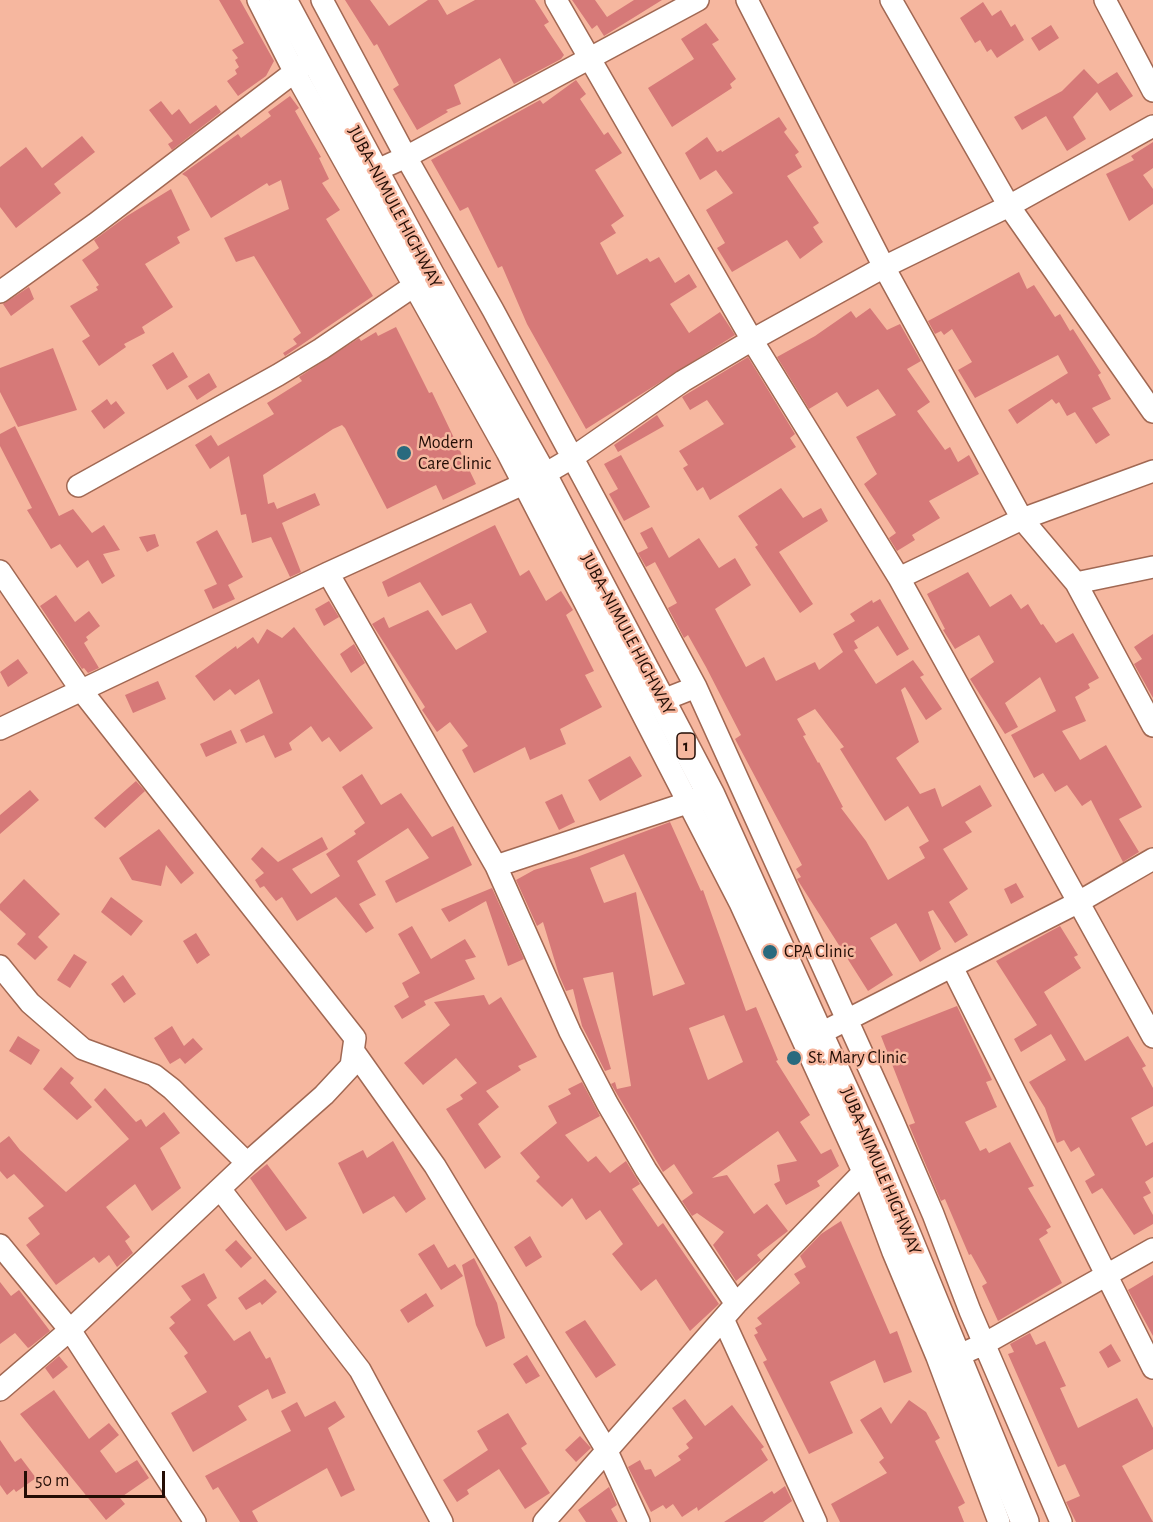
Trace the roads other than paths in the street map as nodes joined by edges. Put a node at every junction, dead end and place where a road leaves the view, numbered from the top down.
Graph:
1 (258, 0) edge
2 (284, 0) edge
3 (322, 0) edge
4 (556, 0) edge
5 (698, 0) edge
6 (747, 0) edge
7 (891, 0) edge
8 (1105, 0) edge
9 (589, 57) junction
10 (304, 64) junction
11 (1153, 91) edge
12 (1153, 126) edge
13 (406, 158) junction
14 (375, 171) junction
15 (1009, 206) junction
16 (884, 267) junction
17 (423, 280) junction
18 (0, 292) edge
19 (752, 340) junction
20 (1153, 412) edge
21 (572, 458) junction
22 (1153, 471) edge
23 (533, 479) junction
24 (78, 486) dead end
25 (1022, 519) junction
26 (1153, 567) edge
27 (0, 571) edge
28 (328, 573) junction
29 (899, 578) junction
30 (1076, 583) junction
31 (696, 687) junction
32 (81, 690) junction
33 (663, 700) junction
34 (1153, 726) edge
35 (0, 729) edge
36 (698, 799) junction
37 (1153, 859) edge
38 (496, 866) junction
39 (1077, 903) junction
40 (0, 966) edge
41 (952, 967) junction
42 (846, 1018) junction
43 (821, 1033) junction
44 (1153, 1037) edge
45 (355, 1053) junction
46 (247, 1163) junction
47 (870, 1165) junction
48 (220, 1189) junction
49 (0, 1245) edge
50 (1153, 1249) edge
51 (1105, 1275) junction
52 (730, 1312) junction
53 (70, 1330) junction
54 (984, 1344) junction
55 (957, 1356) junction
56 (1153, 1368) edge
57 (0, 1390) edge
58 (606, 1449) junction
59 (195, 1522) edge
60 (442, 1522) edge
61 (544, 1522) edge
62 (639, 1522) edge
63 (816, 1522) edge
64 (999, 1522) edge
65 (1025, 1522) edge
66 (1061, 1522) edge

1 - 10 street
2 - 10 main road, JUBA–NIMULE HIGHWAY / 1
3 - 13 street
4 - 9 street
5 - 9 street
6 - 16 street
7 - 15 street
8 - 11 street
9 - 13 street
9 - 19 street
10 - 14 main road, JUBA–NIMULE HIGHWAY / 1
10 - 17 street
10 - 18 street
12 - 15 street
13 - 14 street
13 - 21 street
14 - 17 main road, JUBA–NIMULE HIGHWAY / 1
15 - 16 street
15 - 20 street
16 - 19 street
16 - 25 street
17 - 23 main road, JUBA–NIMULE HIGHWAY / 1
17 - 24 street
19 - 21 street
19 - 29 street
21 - 23 street
21 - 31 street
22 - 25 street
23 - 28 street
23 - 33 main road, JUBA–NIMULE HIGHWAY / 1
23 - 36 street
25 - 29 street
25 - 30 street
26 - 30 street
27 - 32 street
28 - 32 street
28 - 38 street
29 - 39 street
30 - 34 street
31 - 33 street
31 - 42 street
32 - 35 street
32 - 45 street
33 - 36 main road, JUBA–NIMULE HIGHWAY / 1
36 - 38 street
36 - 43 main road, JUBA–NIMULE HIGHWAY / 1
36 - 47 street
37 - 39 street
38 - 52 street
39 - 41 street
39 - 44 street
40 - 46 street
41 - 42 street
41 - 51 street
42 - 43 street
42 - 54 street
43 - 47 main road, JUBA–NIMULE HIGHWAY / 1
45 - 46 street
45 - 58 street
46 - 48 street
47 - 52 street
47 - 55 main road, JUBA–NIMULE HIGHWAY / 1
47 - 64 street
48 - 53 street
48 - 60 street
49 - 53 street
50 - 51 street
51 - 54 street
51 - 56 street
52 - 58 street
52 - 63 street
53 - 57 street
53 - 59 street
54 - 55 street
54 - 66 street
55 - 65 main road, JUBA–NIMULE HIGHWAY / 1
58 - 61 street
58 - 62 street

